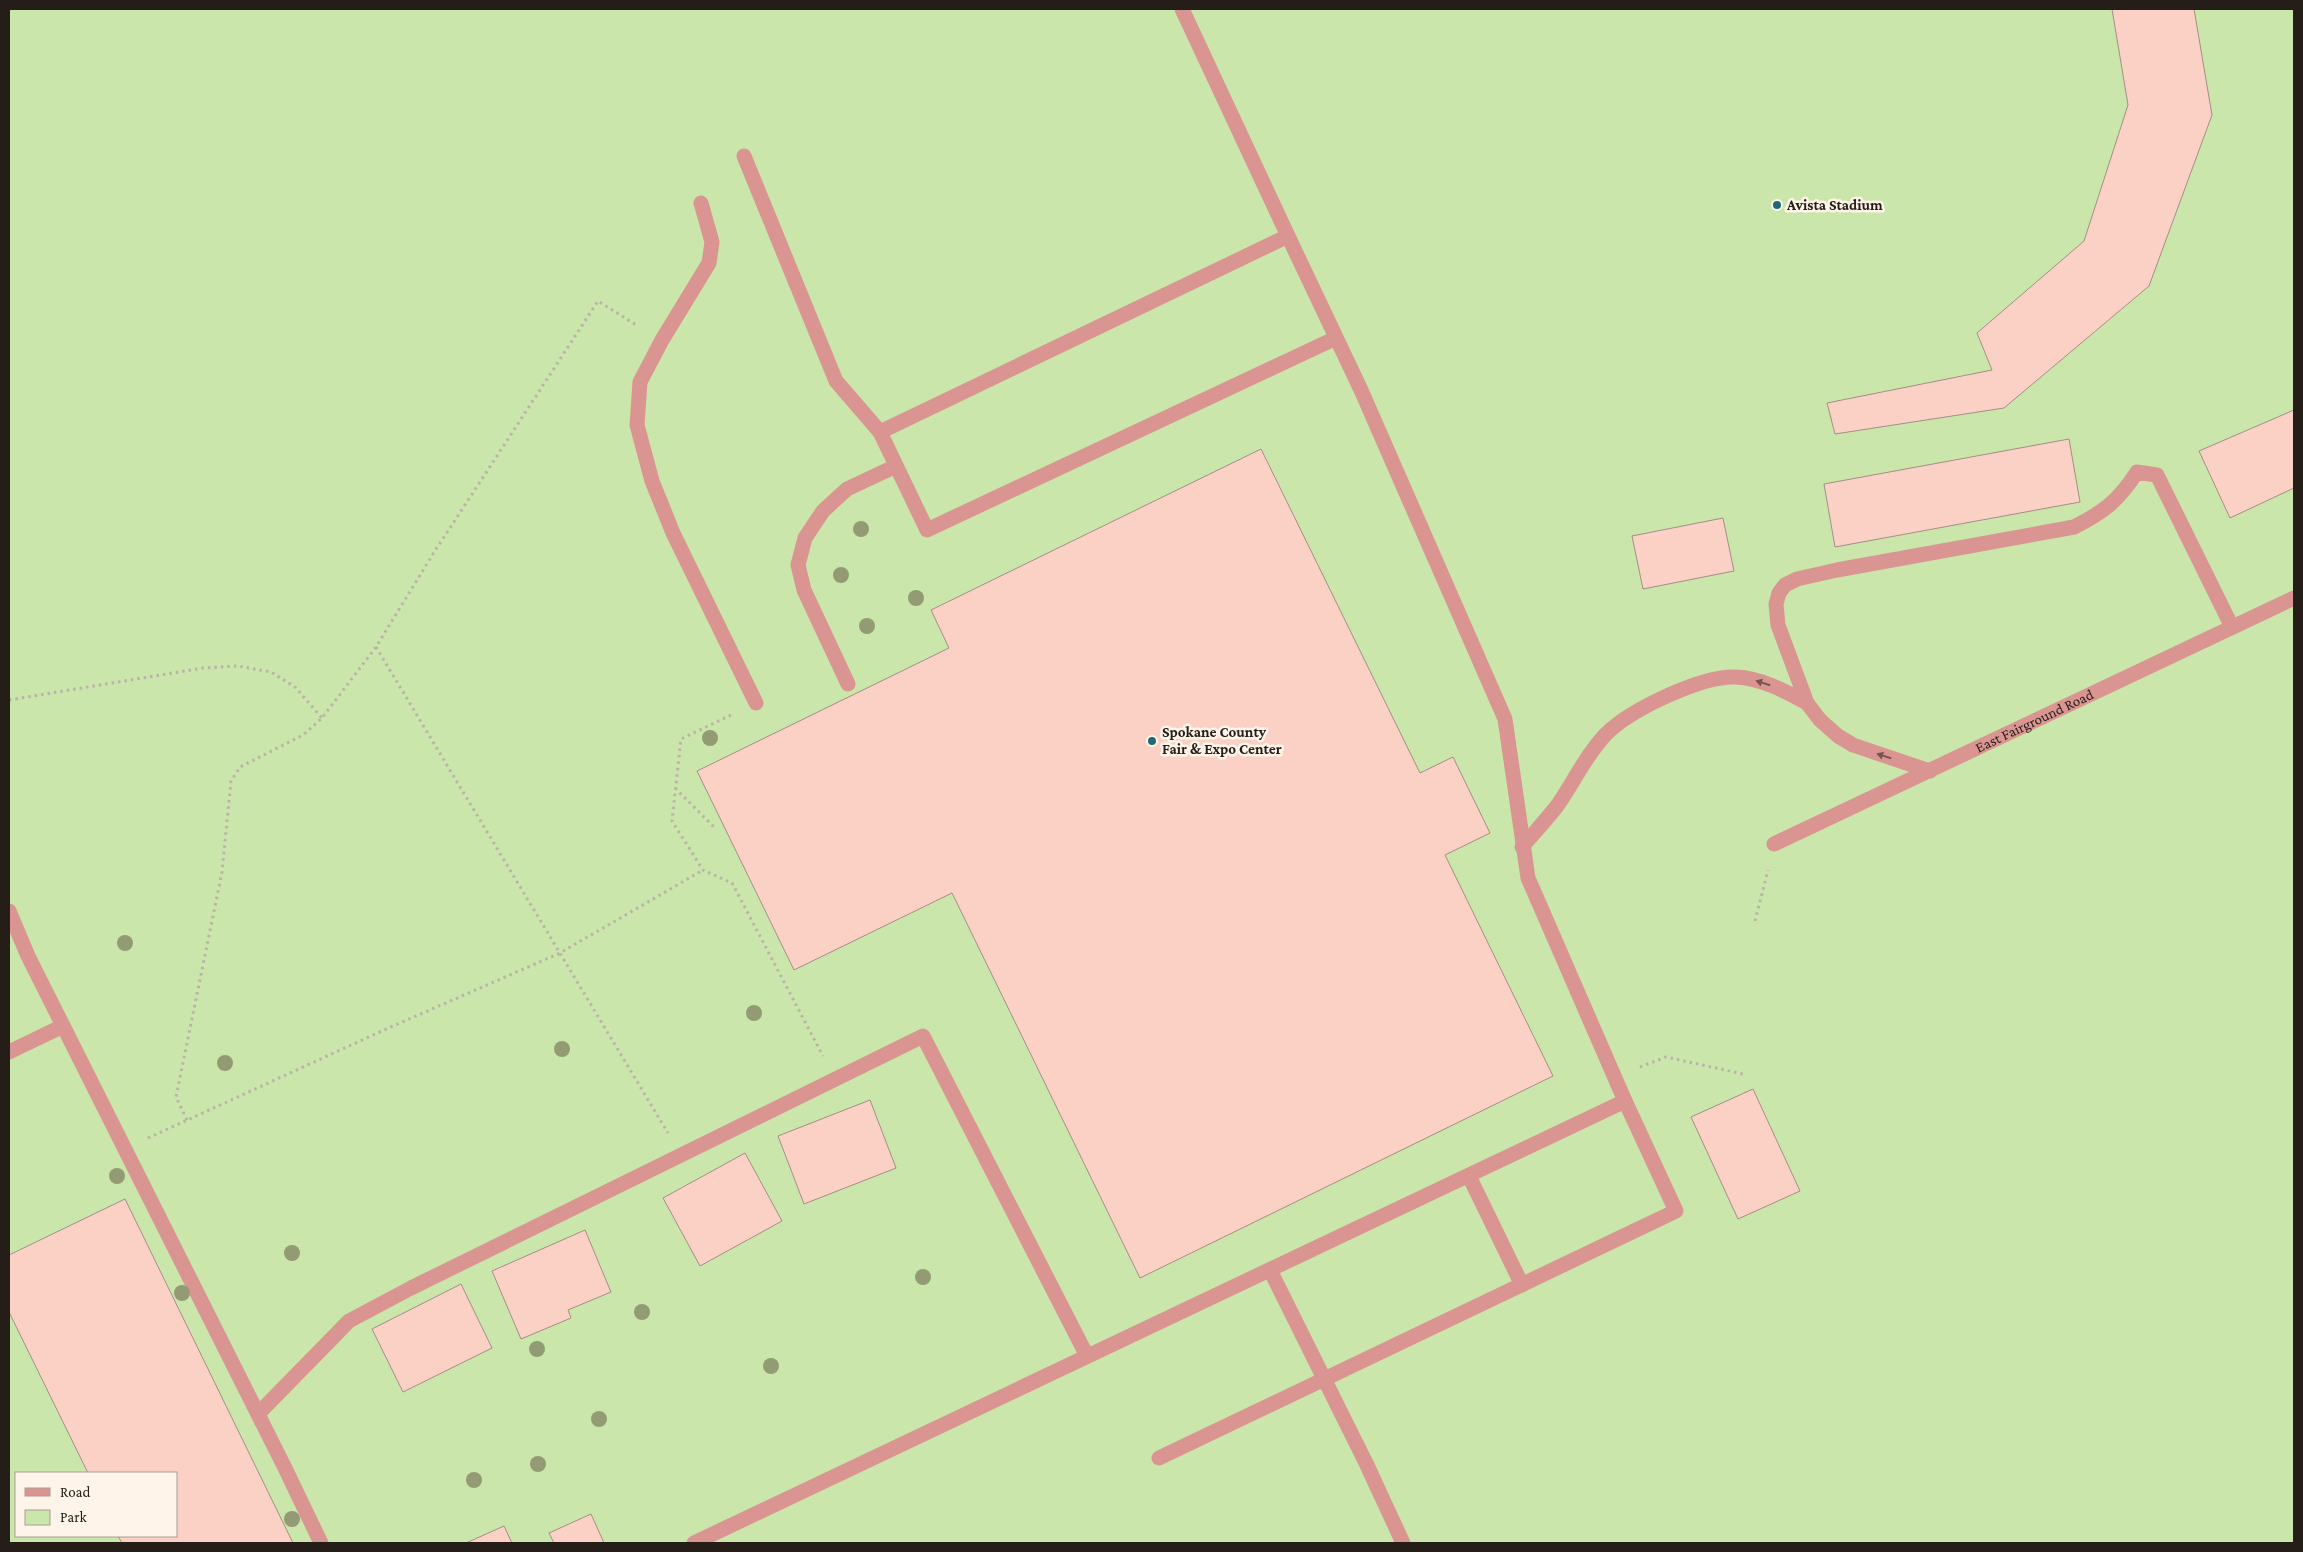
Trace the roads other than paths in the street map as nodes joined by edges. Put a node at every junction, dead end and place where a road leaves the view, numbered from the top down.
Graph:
1 (1182, 9) edge
2 (744, 156) dead end
3 (701, 203) dead end
4 (1288, 236) junction
5 (1336, 338) junction
6 (880, 432) junction
7 (896, 466) junction
8 (2294, 598) edge
9 (2232, 627) junction
10 (848, 684) dead end
11 (756, 703) road end
12 (1807, 703) junction
13 (1930, 771) junction
14 (1774, 844) road end
15 (1522, 847) junction
16 (9, 912) edge
17 (63, 1026) junction
18 (9, 1052) edge
19 (1625, 1101) junction
20 (1469, 1176) junction
21 (1270, 1270) junction
22 (1522, 1285) junction
23 (1087, 1356) junction
24 (1324, 1380) junction
25 (258, 1414) junction
26 (1159, 1458) dead end
27 (321, 1543) edge
28 (694, 1543) edge
29 (1403, 1543) edge

1 - 4 street
2 - 6 street
3 - 11 street
4 - 5 street
4 - 6 street
5 - 7 street
5 - 15 street
6 - 7 street
7 - 10 street
8 - 9 street, East Fairground Road
9 - 12 street
9 - 13 street, East Fairground Road
13 -> 12 street
12 -> 15 street
13 - 14 street, East Fairground Road
15 - 19 street
16 - 17 street
17 - 18 street
17 - 25 street
19 - 20 street
19 - 22 street
20 - 21 street
20 - 22 street
21 - 23 street
21 - 24 street
22 - 24 street
23 - 25 street
23 - 28 street
24 - 26 street
24 - 29 street
25 - 27 street

